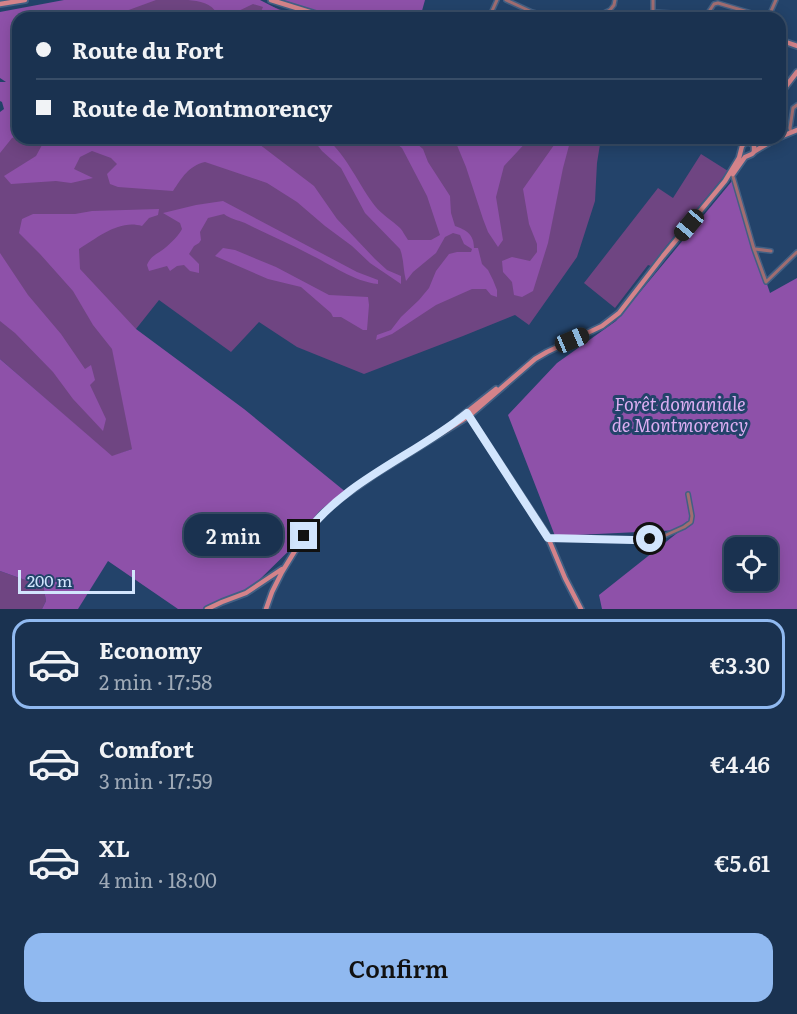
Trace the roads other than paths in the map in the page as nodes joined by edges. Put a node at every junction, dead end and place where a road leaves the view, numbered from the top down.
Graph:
1 (25, 0) edge
2 (271, 0) edge
3 (497, 0) edge
4 (506, 0) edge
5 (615, 0) edge
6 (514, 2) edge
7 (0, 4) edge
8 (609, 9) junction
9 (492, 11) dead end
10 (310, 12) edge
11 (532, 12) edge
12 (604, 12) edge
13 (611, 12) edge
14 (709, 12) edge
15 (748, 12) edge
16 (797, 72) edge
17 (786, 84) edge
18 (797, 105) edge
19 (794, 131) edge
20 (767, 144) edge
21 (751, 146) edge
22 (742, 150) junction
23 (732, 173) junction
24 (754, 249) junction
25 (771, 251) dead end
26 (797, 252) edge
27 (468, 414) junction
28 (688, 494) dead end
29 (548, 538) junction
30 (288, 562) junction
31 (270, 577) junction
32 (276, 584) junction
33 (257, 586) junction
34 (207, 609) edge
35 (266, 609) edge
36 (581, 609) edge

1 - 7 main road
2 - 10 main road
3 - 9 street
4 - 6 street
5 - 8 street
6 - 11 street
8 - 12 street
8 - 13 street
14 - 15 street
16 - 17 main road
18 - 19 street
20 - 21 main road
21 - 22 main road
21 - 22 main road
21 - 23 main road
22 - 23 main road
23 - 24 street
23 - 27 main road
24 - 25 street
24 - 26 street
27 - 29 main road
27 - 30 main road
28 - 29 street
29 - 36 main road
30 - 31 main road
30 - 32 main road
31 - 32 main road
31 - 33 main road
32 - 33 main road
32 - 35 main road
33 - 34 main road

